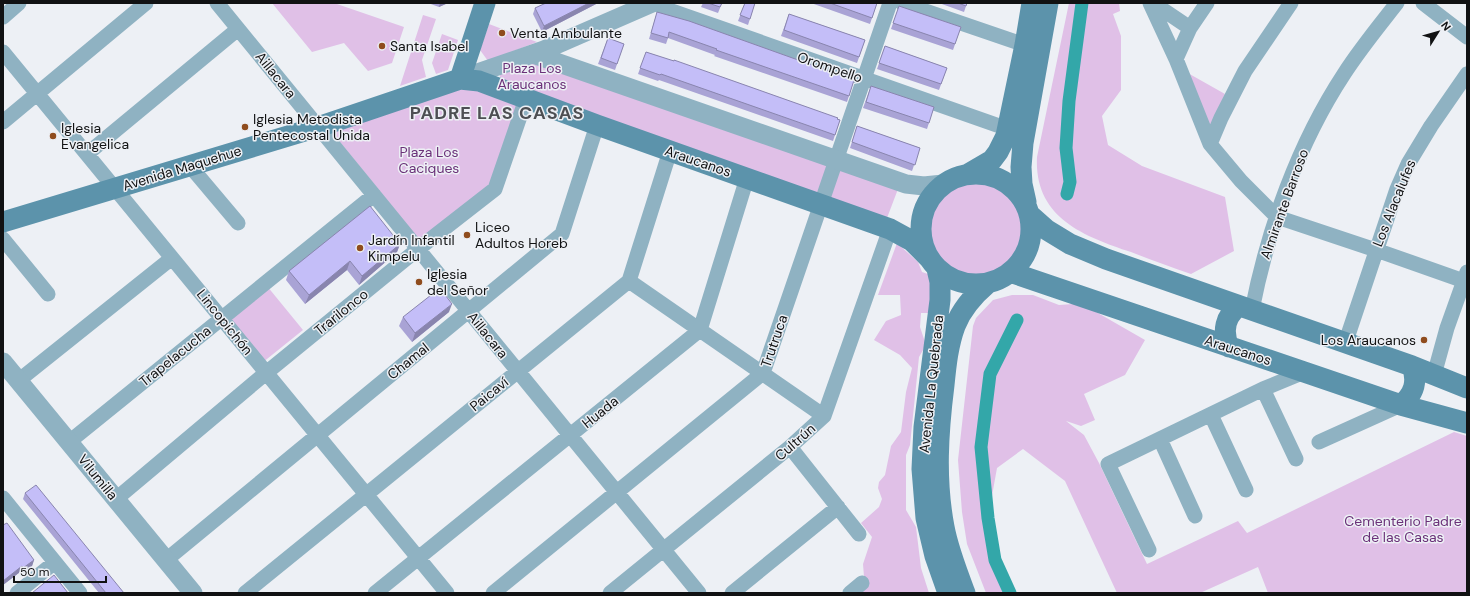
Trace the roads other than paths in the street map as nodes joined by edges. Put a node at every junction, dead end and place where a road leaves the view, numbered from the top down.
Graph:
1 (19, 3) edge
2 (146, 3) edge
3 (217, 3) edge
4 (485, 3) edge
5 (653, 3) edge
6 (890, 3) edge
7 (902, 3) edge
8 (1032, 3) edge
9 (1048, 3) edge
10 (1150, 3) edge
11 (1153, 3) edge
12 (1207, 3) edge
13 (1291, 3) edge
14 (1397, 3) edge
15 (1423, 3) edge
16 (3, 16) edge
17 (1190, 28) junction
18 (238, 29) junction
19 (1467, 37) edge
20 (1025, 45) junction
21 (3, 52) edge
22 (533, 54) junction
23 (1176, 59) junction
24 (1467, 74) edge
25 (460, 79) junction
26 (864, 79) junction
27 (37, 94) junction
28 (526, 99) junction
29 (3, 122) edge
30 (597, 125) junction
31 (318, 127) junction
32 (1008, 129) junction
33 (1210, 144) junction
34 (670, 151) junction
35 (87, 154) junction
36 (836, 158) junction
37 (190, 166) junction
38 (967, 174) junction
39 (747, 178) junction
40 (943, 184) junction
41 (114, 189) junction
42 (374, 195) junction
43 (821, 204) junction
44 (1028, 212) junction
45 (1277, 217) junction
46 (3, 222) edge
47 (238, 223) dead end
48 (890, 228) junction
49 (3, 239) edge
50 (418, 249) junction
51 (1376, 250) junction
52 (172, 258) junction
53 (933, 263) junction
54 (1010, 272) junction
55 (1465, 276) edge
56 (629, 280) junction
57 (988, 283) junction
58 (48, 294) dead end
59 (1245, 308) junction
60 (469, 312) junction
61 (221, 318) junction
62 (700, 330) junction
63 (1345, 344) junction
64 (1229, 347) junction
65 (3, 362) edge
66 (1412, 366) junction
67 (518, 371) junction
68 (1304, 372) junction
69 (266, 373) junction
70 (763, 373) junction
71 (1434, 375) junction
72 (18, 381) junction
73 (1467, 388) edge
74 (1263, 389) junction
75 (1401, 405) junction
76 (1211, 415) junction
77 (824, 416) junction
78 (1467, 423) edge
79 (570, 435) junction
80 (318, 436) junction
81 (1160, 439) junction
82 (69, 442) junction
83 (1319, 442) dead end
84 (790, 447) junction
85 (1296, 460) dead end
86 (1246, 490) dead end
87 (617, 492) junction
88 (366, 494) junction
89 (3, 498) edge
90 (116, 499) junction
91 (838, 507) junction
92 (8, 514) edge
93 (1195, 516) dead end
94 (859, 534) dead end
95 (663, 549) junction
96 (1149, 550) dead end
97 (418, 558) junction
98 (166, 560) junction
99 (55, 562) junction
100 (862, 583) dead end
101 (17, 593) edge
102 (80, 593) edge
103 (192, 593) edge
104 (245, 593) edge
105 (375, 593) edge
106 (447, 593) edge
107 (493, 593) edge
108 (610, 593) edge
109 (699, 593) edge
110 (732, 593) edge
111 (850, 593) edge
112 (948, 593) edge
113 (965, 593) edge

1 - 16 street
2 - 27 street
3 - 18 street, Aillacara
4 - 25 main road
5 - 22 street, Avenida Maquehue
5 - 26 street, Orompello
6 - 26 street, Trutruca
7 - 20 street
8 - 20 main road
9 - 44 main road
10 - 23 street
11 - 17 street
12 - 17 street
13 - 33 street
14 - 45 street, Almirante Barroso
15 - 19 street
17 - 23 street
18 - 31 street, Aillacara
18 - 35 street
20 - 32 main road
21 - 27 street, Lincopichón
22 - 25 street, Avenida Maquehue
22 - 36 street
23 - 33 street
24 - 51 street, Los Alacalufes
25 - 28 main road, Araucanos
25 - 31 main road, Avenida Maquehue
26 - 32 street, Orompello
26 - 36 street, Trutruca
27 - 29 street
27 - 35 street, Lincopichón
28 - 30 main road, Araucanos
28 - 50 street, Trarilonco
30 - 34 main road, Araucanos
30 - 60 street, Chamal
31 - 37 main road, Avenida Maquehue
31 - 42 street, Aillacara
32 - 38 main road
33 - 45 street
34 - 39 main road, Araucanos
34 - 56 street
35 - 41 street, Lincopichón
36 - 40 street
36 - 43 street, Trutruca
37 - 41 main road, Avenida Maquehue
37 - 47 street
38 - 40 main road
38 - 44 main road
39 - 43 main road, Araucanos
39 - 62 street
40 - 53 main road
41 - 46 main road, Avenida Maquehue
41 - 52 street, Lincopichón
42 - 50 street, Aillacara
42 - 61 street, Trapelacucha
43 - 48 main road, Araucanos
43 - 70 street, Trutruca
44 - 54 main road
44 - 59 main road
45 - 51 street
45 - 59 street, Almirante Barroso
48 - 53 main road, Araucanos
48 - 77 street, Cultrún
49 - 58 street
50 - 60 street, Aillacara
50 - 69 street, Trarilonco
51 - 55 street
51 - 63 street, Los Alacalufes
52 - 61 street, Lincopichón
52 - 72 street
53 - 57 main road
53 - 112 main road, Avenida La Quebrada
54 - 57 main road
54 - 64 main road, Araucanos
55 - 71 street
56 - 62 street
56 - 67 street, Paicaví
57 - 113 main road, Avenida La Quebrada
59 - 63 main road
59 - 64 main road
60 - 67 street, Aillacara
60 - 80 street, Chamal
61 - 69 street, Lincopichón
61 - 82 street, Trapelacucha
62 - 70 street
62 - 79 street, Huada
63 - 66 main road
64 - 68 main road, Araucanos
65 - 72 street, Vilumilla
66 - 71 main road
66 - 75 main road
67 - 79 street, Aillacara
67 - 88 street, Paicaví
68 - 74 street
68 - 75 main road, Araucanos
69 - 80 street, Lincopichón
69 - 90 street, Trarilonco
70 - 77 street
70 - 87 street, Trutruca
71 - 73 main road
72 - 82 street, Vilumilla
74 - 76 street
74 - 85 street
75 - 78 main road, Araucanos
75 - 83 street
76 - 81 street
76 - 86 street
77 - 84 street, Cultrún
79 - 87 street, Aillacara
79 - 97 street, Huada
80 - 88 street, Lincopichón
80 - 98 street, Chamal
81 - 93 street
81 - 96 street
82 - 90 street, Vilumilla
84 - 91 street
84 - 95 street, Cultrún
87 - 95 street, Aillacara
87 - 107 street, Trutruca
88 - 97 street, Lincopichón
88 - 104 street, Paicaví
89 - 92 street
90 - 98 street, Vilumilla
91 - 94 street
91 - 110 street
92 - 99 street
95 - 108 street, Cultrún
95 - 109 street, Aillacara
97 - 105 street, Huada
97 - 106 street, Lincopichón
98 - 103 street, Vilumilla
99 - 101 street
99 - 102 street
100 - 111 street

